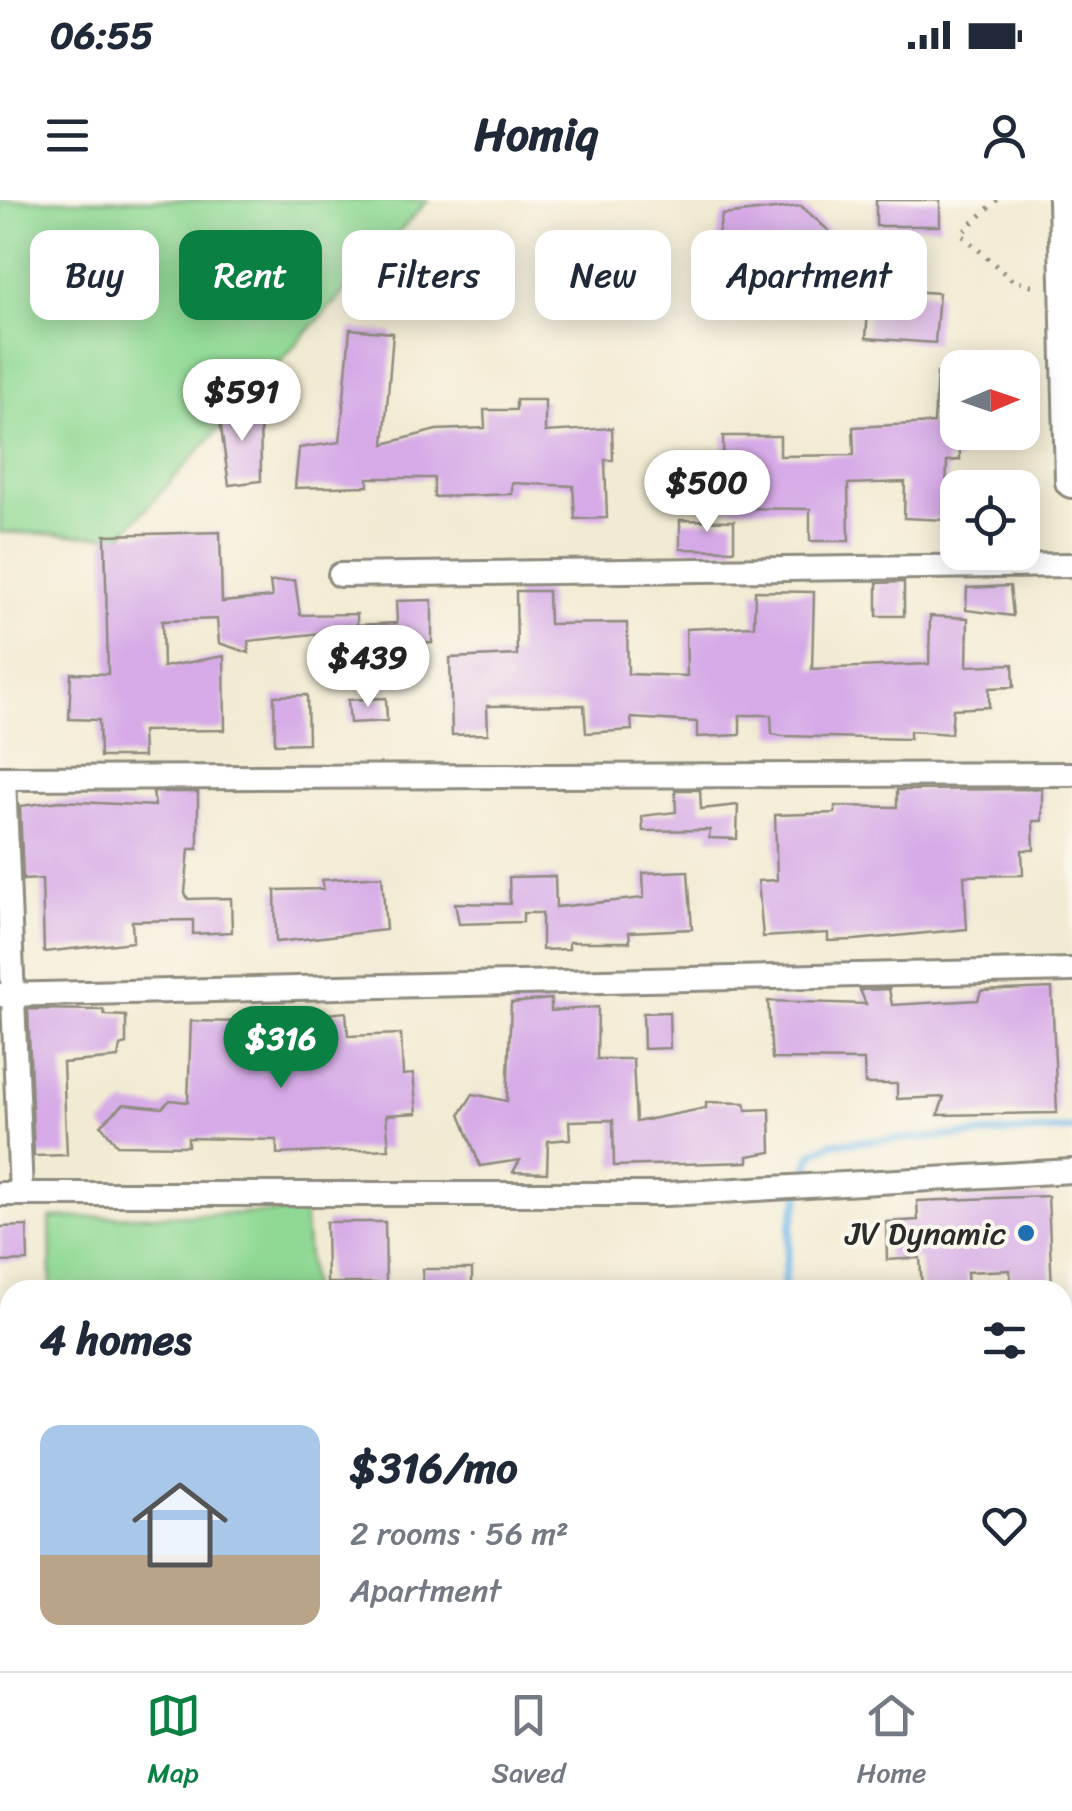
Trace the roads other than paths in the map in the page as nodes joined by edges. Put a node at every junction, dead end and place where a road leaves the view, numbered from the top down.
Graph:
1 (1065, 200) edge
2 (1072, 481) edge
3 (1072, 565) edge
4 (340, 574) dead end
5 (1072, 774) edge
6 (2, 778) edge
7 (1072, 970) edge
8 (7, 995) edge
9 (1072, 1171) edge
10 (10, 1194) edge

1 - 2 main road
3 - 4 street
5 - 6 street
6 - 8 street
7 - 8 street
8 - 10 street
9 - 10 street

